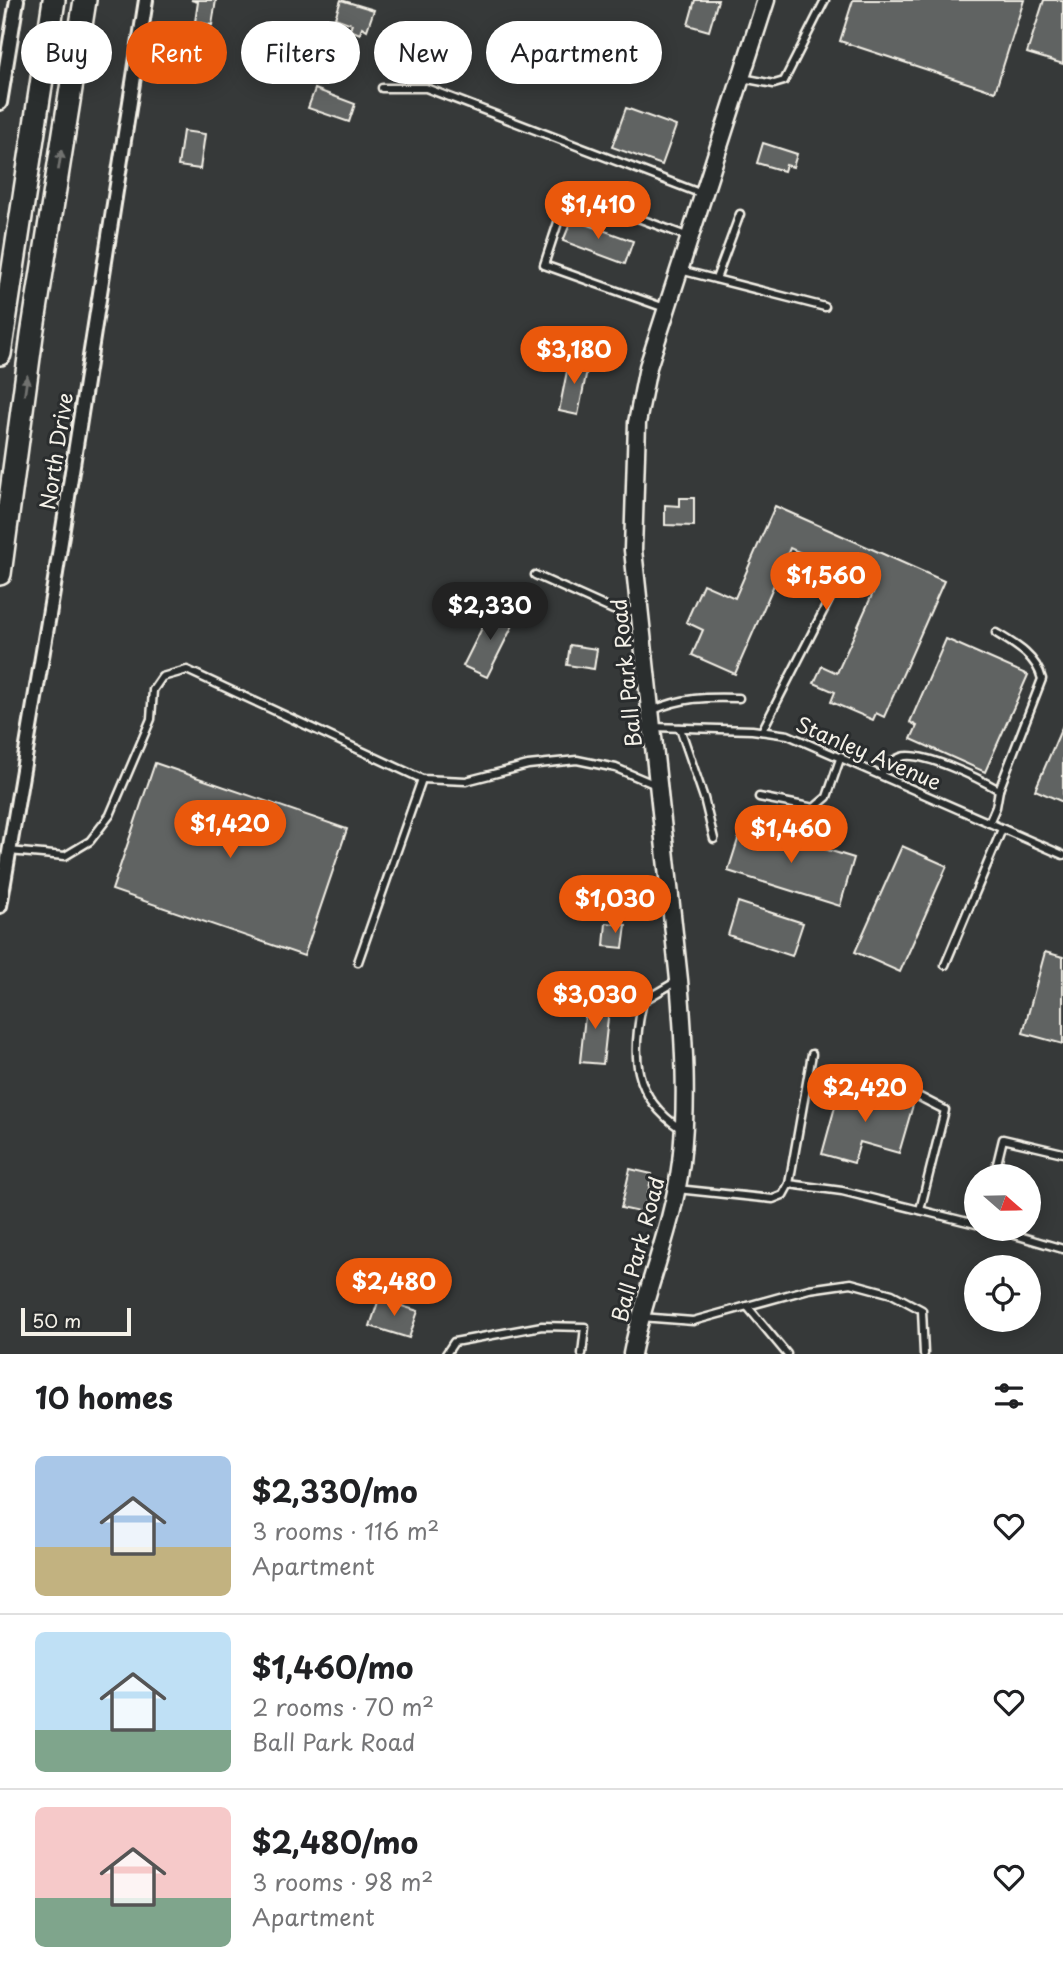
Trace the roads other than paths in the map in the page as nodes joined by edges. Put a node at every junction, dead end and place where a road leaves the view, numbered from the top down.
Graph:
1 (17, 0) edge
2 (54, 0) edge
3 (85, 0) edge
4 (146, 0) edge
5 (766, 0) edge
6 (825, 0) edge
7 (741, 77) junction
8 (382, 88) dead end
9 (0, 98) edge
10 (702, 194) junction
11 (740, 214) dead end
12 (689, 237) junction
13 (678, 270) junction
14 (716, 279) junction
15 (825, 307) dead end
16 (666, 309) junction
17 (0, 354) edge
18 (0, 574) edge
19 (535, 575) dead end
20 (830, 598) dead end
21 (639, 611) junction
22 (996, 634) dead end
23 (739, 698) dead end
24 (651, 720) junction
25 (680, 728) junction
26 (762, 731) junction
27 (841, 756) junction
28 (881, 774) junction
29 (422, 779) junction
30 (658, 786) junction
31 (999, 790) junction
32 (760, 797) dead end
33 (989, 823) junction
34 (1002, 829) junction
35 (714, 839) dead end
36 (9, 850) junction
37 (1063, 855) edge
38 (0, 906) edge
39 (358, 962) dead end
40 (945, 965) dead end
41 (679, 980) junction
42 (812, 1054) dead end
43 (904, 1090) dead end
44 (683, 1130) junction
45 (1063, 1153) edge
46 (997, 1164) edge
47 (789, 1184) junction
48 (676, 1189) junction
49 (920, 1210) junction
50 (964, 1221) edge
51 (1036, 1241) edge
52 (1063, 1249) edge
53 (747, 1306) junction
54 (639, 1317) junction
55 (446, 1354) edge
56 (582, 1354) edge
57 (632, 1354) edge
58 (787, 1354) edge
59 (924, 1354) edge

1 - 9 street
2 - 17 highway
18 -> 3 highway
4 - 36 street, North Drive
5 - 7 street, Ball Park Road
6 - 7 lane
7 - 10 street, Ball Park Road
8 - 10 lane
10 - 12 street, Ball Park Road
11 - 14 lane
12 - 13 street, Ball Park Road
12 - 16 lane
13 - 14 lane
13 - 16 street, Ball Park Road
14 - 15 lane
16 - 21 street, Ball Park Road
19 - 21 lane
20 - 26 lane
21 - 24 street, Ball Park Road
22 - 31 lane
23 - 24 lane
24 - 25 lane, Stanley Avenue
24 - 30 street, Ball Park Road
25 - 26 lane, Stanley Avenue
25 - 35 lane
26 - 27 lane, Stanley Avenue
27 - 28 lane, Stanley Avenue
27 - 32 lane
28 - 31 lane
28 - 33 lane, Stanley Avenue
29 - 30 lane
29 - 36 lane
29 - 39 lane
30 - 41 street, Ball Park Road
31 - 33 lane
33 - 34 lane, Stanley Avenue
34 - 37 lane, Stanley Avenue
34 - 40 lane
36 - 38 street, North Drive
41 - 44 street, Ball Park Road
41 - 44 lane
42 - 47 lane
43 - 49 lane
44 - 48 street, Ball Park Road
45 - 46 lane
47 - 48 lane
47 - 49 lane
48 - 54 street, Ball Park Road
49 - 50 lane
51 - 52 lane
53 - 54 lane
53 - 58 lane
53 - 59 lane
54 - 57 street, Ball Park Road
55 - 56 lane

